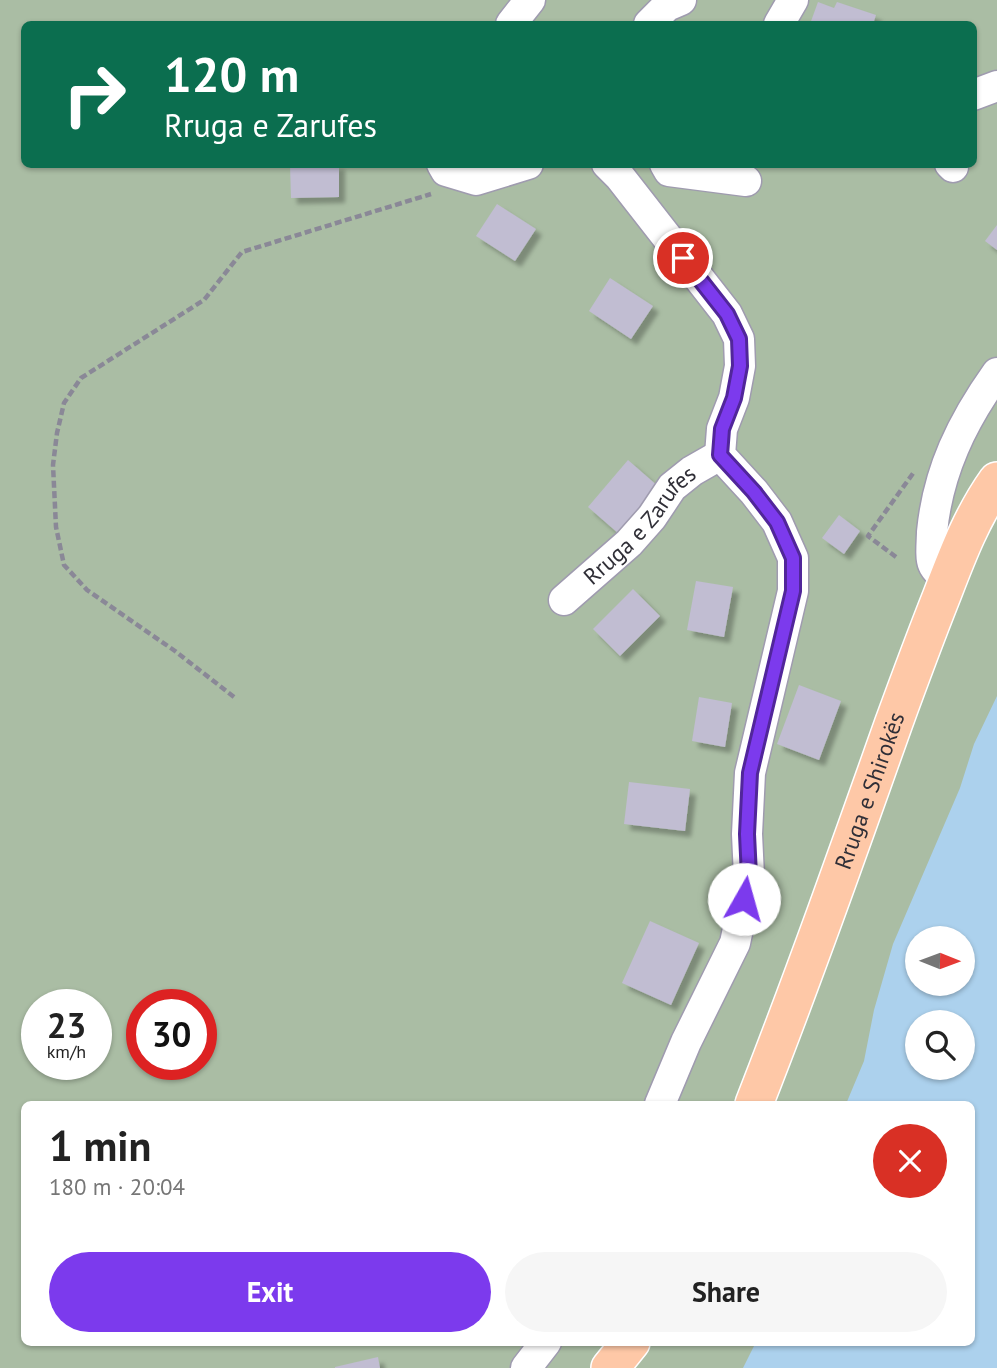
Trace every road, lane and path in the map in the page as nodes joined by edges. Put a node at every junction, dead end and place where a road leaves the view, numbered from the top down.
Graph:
1 (530, 0) edge
2 (681, 0) edge
3 (793, 0) edge
4 (513, 21) edge
5 (652, 21) edge
6 (781, 21) edge
7 (997, 86) edge
8 (977, 94) edge
9 (997, 105) edge
10 (977, 112) edge
11 (444, 168) edge
12 (515, 168) edge
13 (611, 168) edge
14 (667, 168) edge
15 (476, 180) junction
16 (746, 181) dead end
17 (997, 373) edge
18 (720, 455) junction
19 (914, 471) dead end
20 (997, 481) edge
21 (896, 557) dead end
22 (947, 581) junction
23 (564, 600) dead end
24 (234, 697) dead end
25 (661, 1101) edge
26 (755, 1101) edge
27 (543, 1346) edge
28 (628, 1346) edge
29 (526, 1368) edge
30 (610, 1368) edge

1 - 4 street
2 - 5 street
3 - 6 street
7 - 8 street
9 - 10 street
11 - 15 street
12 - 15 street
13 - 18 street, Rruga e Zarufes
14 - 16 street
15 - 24 path
17 - 22 street
18 - 23 street, Rruga e Zarufes
18 - 25 street, Rruga e Zarufes
19 - 21 path
20 - 22 main road, Rruga e Shirokës
22 - 26 main road, Rruga e Shirokës
27 - 29 street
28 - 30 main road

